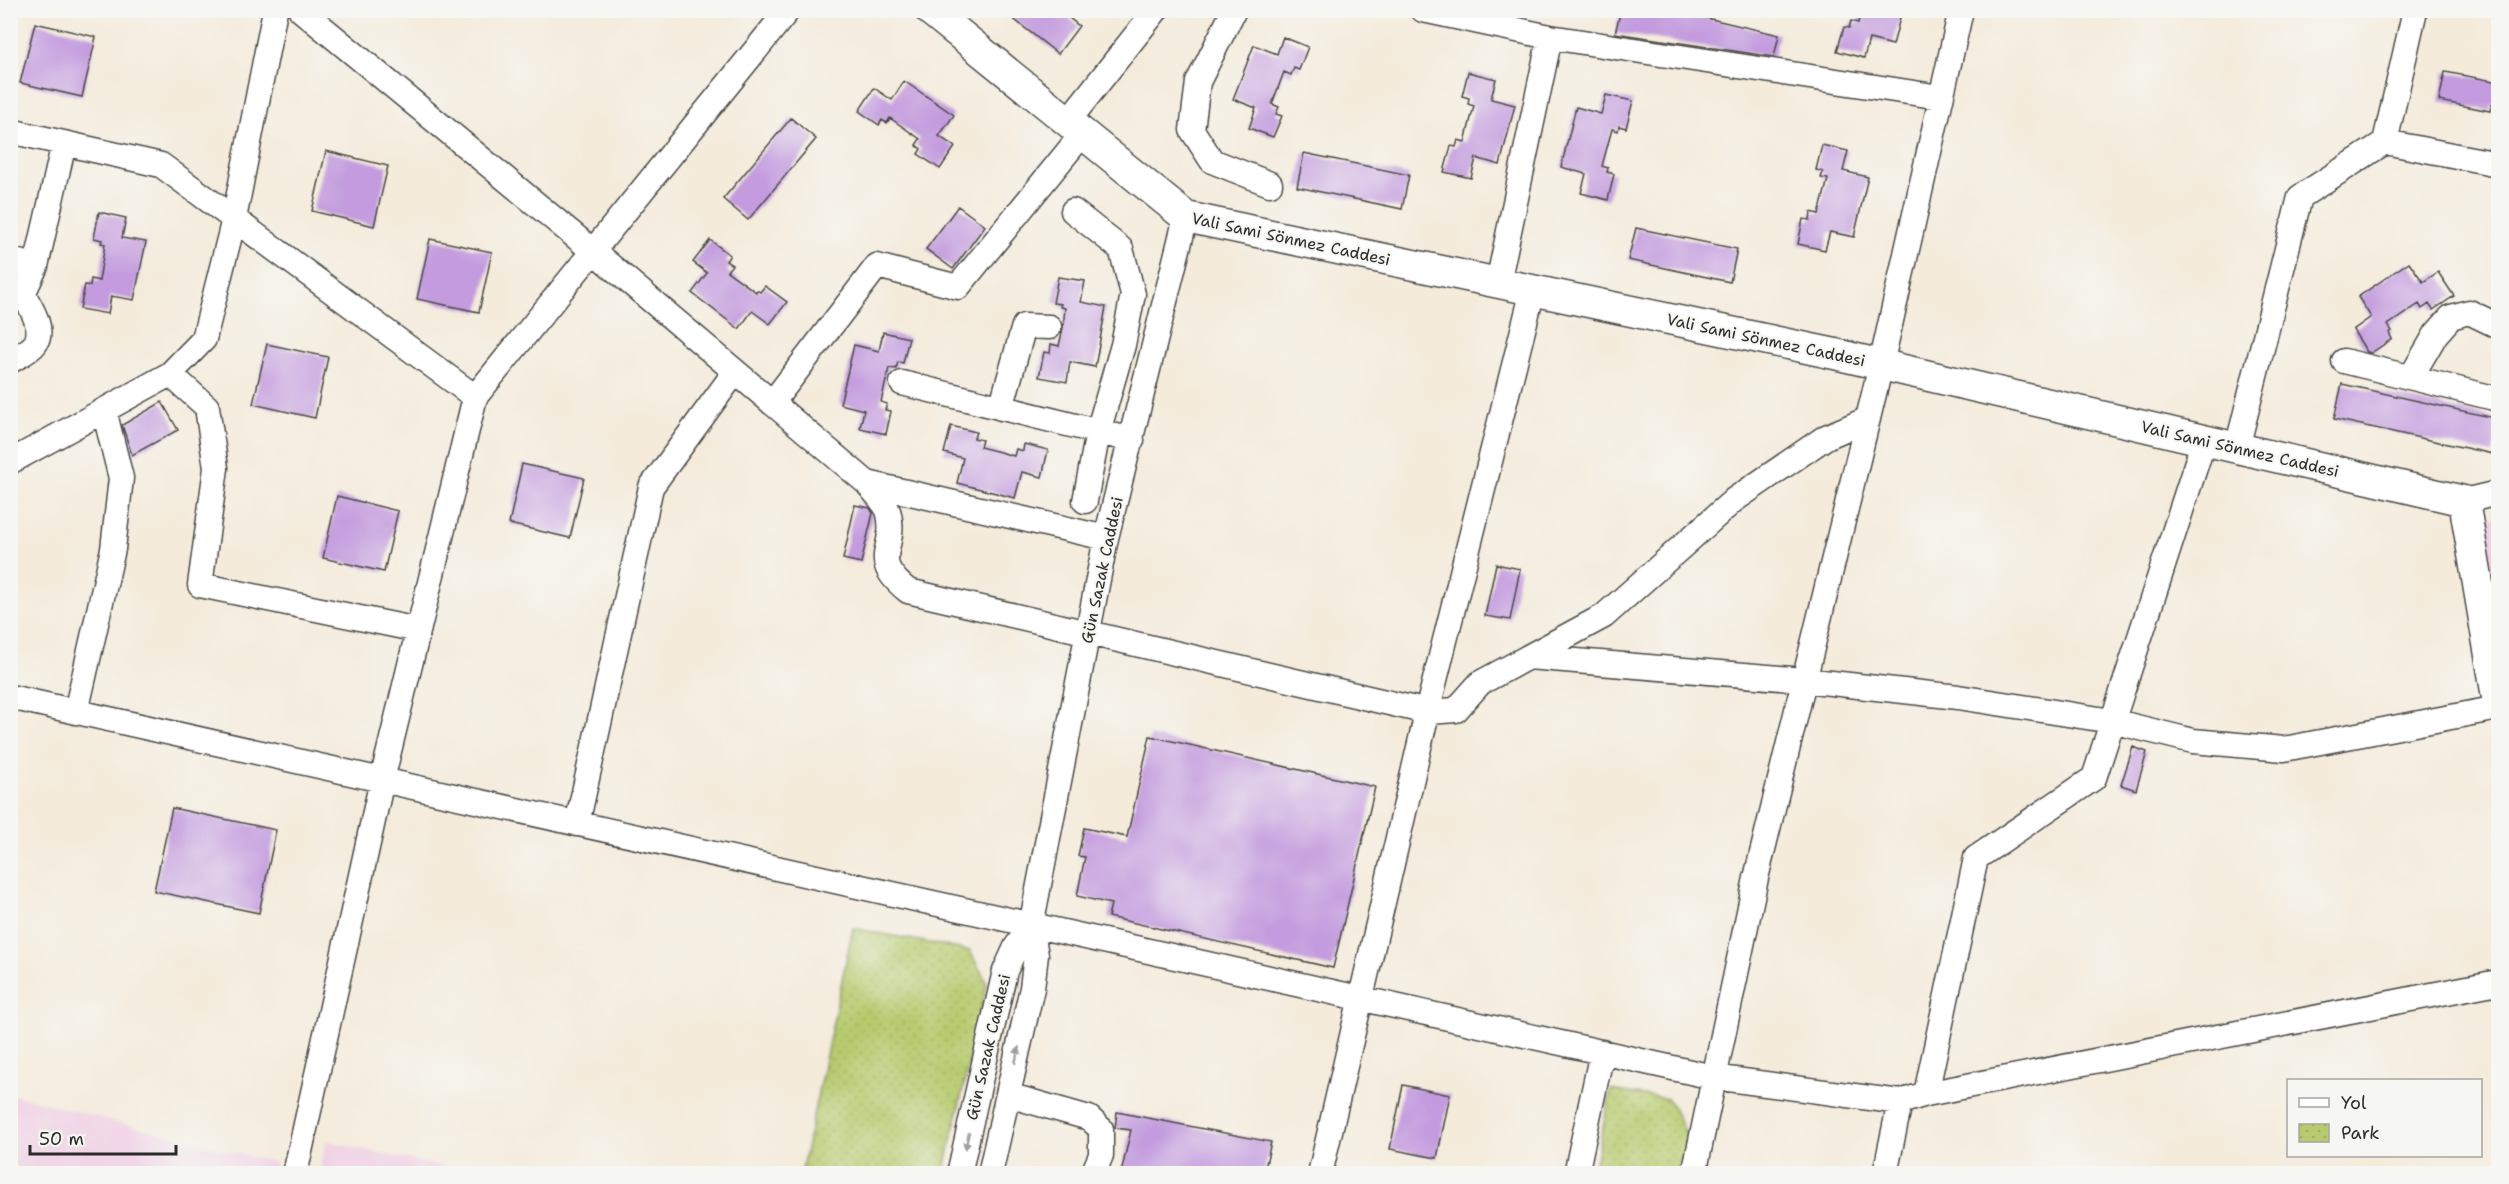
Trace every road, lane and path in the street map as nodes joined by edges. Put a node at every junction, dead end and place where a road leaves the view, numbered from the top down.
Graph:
1 (275, 10) edge
2 (301, 10) edge
3 (788, 10) edge
4 (930, 10) edge
5 (1156, 10) edge
6 (1234, 10) edge
7 (1423, 10) edge
8 (1961, 10) edge
9 (2415, 10) edge
10 (1496, 17) edge
11 (1550, 37) junction
12 (1940, 97) junction
13 (1075, 127) junction
14 (10, 131) edge
15 (2385, 142) junction
16 (64, 143) junction
17 (2499, 164) edge
18 (1270, 184) dead end
19 (1073, 211) dead end
20 (1186, 217) junction
21 (234, 219) junction
22 (593, 251) junction
23 (10, 260) edge
24 (36, 266) junction
25 (1498, 283) junction
26 (1533, 290) junction
27 (17, 297) edge
28 (2499, 326) edge
29 (1049, 327) dead end
30 (10, 361) edge
31 (2344, 361) dead end
32 (1881, 365) junction
33 (735, 372) junction
34 (170, 374) junction
35 (2411, 377) junction
36 (902, 383) dead end
37 (475, 397) junction
38 (2499, 399) edge
39 (772, 403) junction
40 (1001, 408) junction
41 (104, 410) junction
42 (1868, 419) junction
43 (1098, 432) junction
44 (1132, 440) junction
45 (2204, 440) junction
46 (2237, 448) junction
47 (10, 462) edge
48 (867, 483) junction
49 (2499, 493) edge
50 (1086, 501) dead end
51 (2464, 501) junction
52 (1106, 538) junction
53 (418, 630) junction
54 (1089, 632) junction
55 (1528, 657) junction
56 (1804, 680) junction
57 (10, 697) edge
58 (2499, 706) edge
59 (76, 712) junction
60 (1428, 712) junction
61 (2112, 721) junction
62 (382, 780) junction
63 (577, 824) junction
64 (1031, 926) junction
65 (2499, 982) edge
66 (1362, 998) junction
67 (1602, 1052) junction
68 (1713, 1077) junction
69 (1926, 1094) junction
70 (1008, 1095) junction
71 (1900, 1102) junction
72 (295, 1173) edge
73 (959, 1173) edge
74 (990, 1173) edge
75 (1093, 1173) edge
76 (1320, 1173) edge
77 (1576, 1173) edge
78 (1694, 1173) edge
79 (1885, 1173) edge

1 - 21 street
2 - 22 street
3 - 22 street
4 - 13 main road, Vali Sami Sönmez Caddesi
5 - 13 street
6 - 18 street
7 - 10 street
8 - 12 street
9 - 15 street
10 - 11 street
11 - 12 street
11 - 25 street
12 - 32 street
13 - 20 main road, Vali Sami Sönmez Caddesi
13 - 39 street
14 - 16 street
15 - 17 street
15 - 46 street
16 - 21 street
16 - 24 street
19 - 43 street
20 - 25 main road, Vali Sami Sönmez Caddesi
20 - 44 street, Gün Sazak Caddesi
21 - 34 street
21 - 37 street
22 - 33 street
22 - 37 street
23 - 24 street
24 - 27 street
25 - 26 main road, Vali Sami Sönmez Caddesi
26 - 32 main road, Vali Sami Sönmez Caddesi
26 - 60 street
27 - 30 street
28 - 35 street
29 - 40 street
31 - 35 street
32 - 42 street
32 - 45 main road, Vali Sami Sönmez Caddesi
33 - 39 street
33 - 63 street
34 - 41 street
34 - 53 street
35 - 38 street
36 - 40 street
37 - 53 street
39 - 48 street
40 - 43 street
41 - 47 street
41 - 59 street
42 - 55 street
42 - 56 street
43 - 44 street
43 - 50 street
44 - 52 street, Gün Sazak Caddesi
45 - 46 main road, Vali Sami Sönmez Caddesi
45 - 61 street
46 - 51 main road, Vali Sami Sönmez Caddesi
48 - 52 street
48 - 54 street
49 - 51 street
51 - 58 main road
52 - 54 street, Gün Sazak Caddesi
53 - 62 street
54 - 60 street
54 - 64 street, Gün Sazak Caddesi
55 - 56 street
55 - 60 street
56 - 61 street
56 - 68 street
57 - 59 street
58 - 61 street
59 - 62 street
60 - 66 street
61 - 69 street
62 - 63 street
62 - 72 street
63 - 64 street
64 - 66 street
70 -> 64 street, Gün Sazak Caddesi
64 -> 73 street, Gün Sazak Caddesi
65 - 69 street
66 - 67 street
66 - 76 street
67 - 68 street
67 - 77 street
68 - 71 street
68 - 78 street
69 - 71 street
70 - 74 street, Gün Sazak Caddesi
70 - 75 street
71 - 79 street

